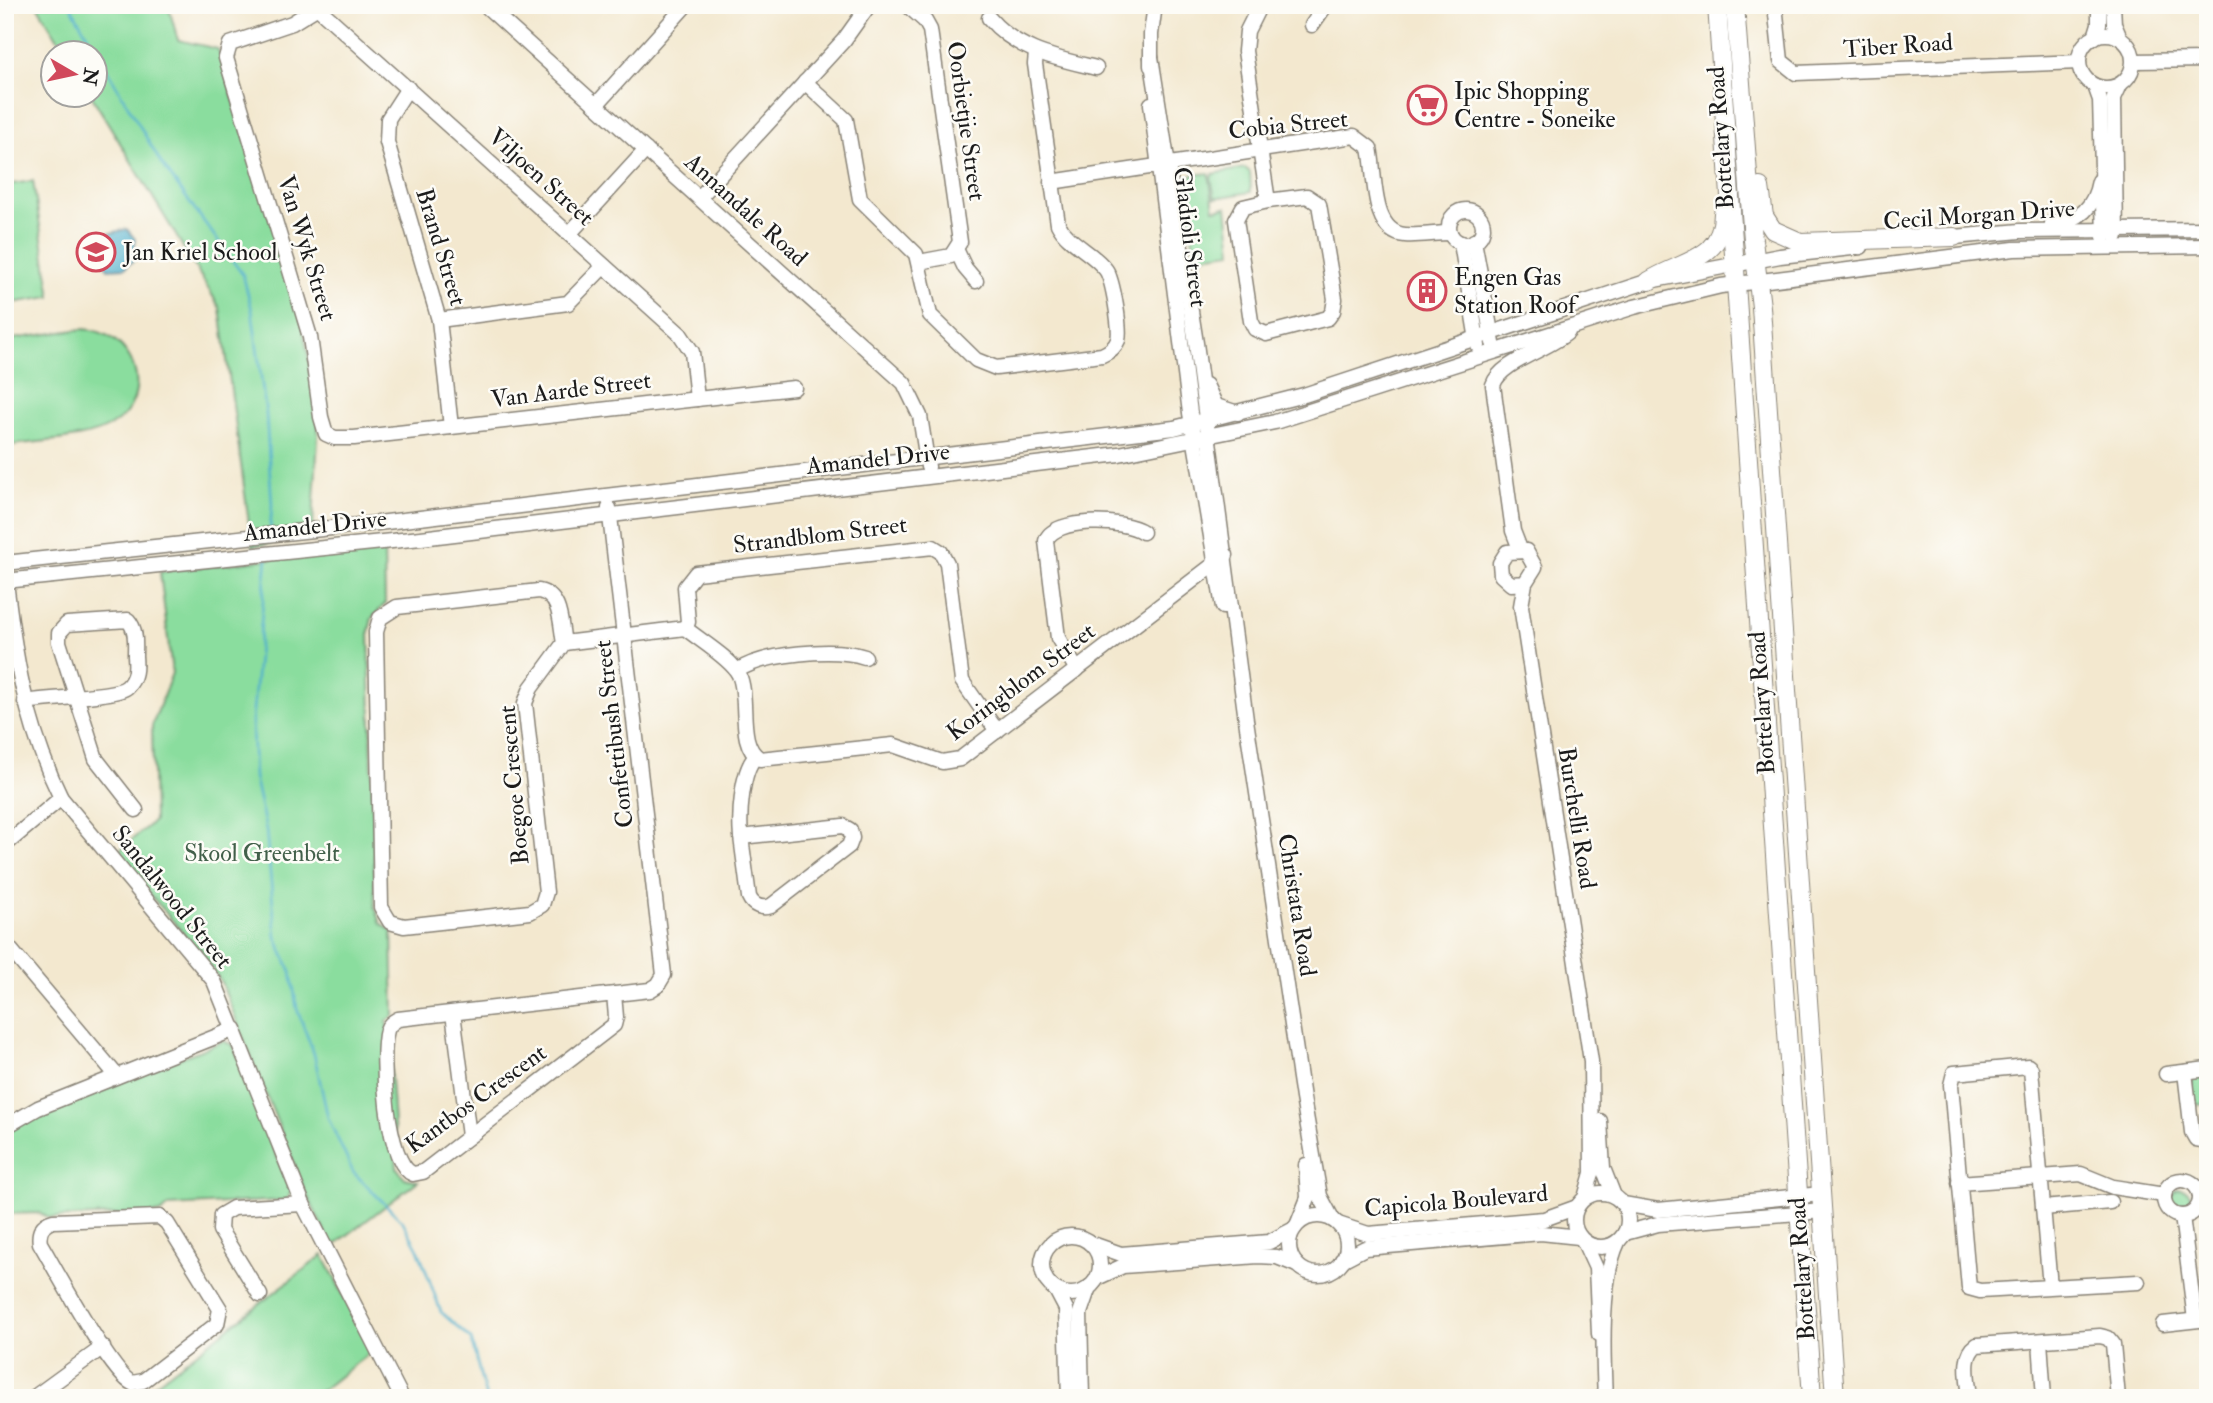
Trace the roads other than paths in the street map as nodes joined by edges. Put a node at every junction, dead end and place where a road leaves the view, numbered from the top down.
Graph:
1 (686, 5) edge
2 (869, 5) edge
3 (907, 5) edge
4 (1155, 5) edge
5 (1260, 5) edge
6 (1326, 5) edge
7 (1717, 5) edge
8 (1735, 5) edge
9 (1775, 5) edge
10 (2099, 5) edge
11 (2113, 5) edge
12 (320, 7) edge
13 (495, 8) edge
14 (989, 18) dead end
15 (1312, 25) dead end
16 (2095, 37) junction
17 (2120, 38) junction
18 (1738, 42) junction
19 (1036, 53) junction
20 (2208, 60) edge
21 (2134, 61) junction
22 (2080, 62) junction
23 (1096, 68) dead end
24 (805, 82) junction
25 (2120, 85) junction
26 (2095, 86) junction
27 (408, 88) junction
28 (596, 105) junction
29 (1726, 132) junction
30 (1259, 148) junction
31 (646, 150) junction
32 (2101, 162) junction
33 (1163, 165) junction
34 (1051, 182) junction
35 (699, 198) junction
36 (1268, 201) junction
37 (1450, 228) junction
38 (2110, 229) junction
39 (2208, 229) edge
40 (2001, 232) junction
41 (570, 233) junction
42 (1954, 237) junction
43 (1468, 242) junction
44 (2208, 246) edge
45 (2110, 247) junction
46 (957, 251) junction
47 (1755, 260) junction
48 (919, 262) junction
49 (1734, 264) junction
50 (604, 266) junction
51 (976, 281) dead end
52 (1649, 281) junction
53 (1759, 282) junction
54 (1736, 284) junction
55 (439, 320) junction
56 (1571, 328) junction
57 (1491, 335) junction
58 (1476, 339) junction
59 (1196, 343) junction
60 (1496, 352) junction
61 (1480, 358) junction
62 (794, 388) dead end
63 (697, 399) junction
64 (1238, 413) junction
65 (1198, 422) junction
66 (451, 427) junction
67 (354, 438) joint
68 (1202, 439) junction
69 (927, 458) junction
70 (929, 476) junction
71 (608, 496) junction
72 (610, 515) junction
73 (1143, 532) dead end
74 (1520, 549) junction
75 (1220, 560) junction
76 (5, 563) edge
77 (6, 578) edge
78 (1518, 584) junction
79 (685, 628) junction
80 (625, 634) junction
81 (564, 643) junction
82 (865, 657) dead end
83 (1077, 670) junction
84 (737, 671) junction
85 (78, 696) junction
86 (25, 702) junction
87 (997, 731) junction
88 (756, 757) junction
89 (61, 798) junction
90 (136, 810) dead end
91 (741, 837) junction
92 (5, 845) edge
93 (5, 943) edge
94 (664, 968) joint
95 (614, 994) junction
96 (453, 1013) junction
97 (235, 1029) junction
98 (1591, 1061) junction
99 (2208, 1069) edge
100 (2185, 1072) junction
101 (2166, 1074) dead end
102 (117, 1076) junction
103 (1303, 1098) junction
104 (5, 1127) edge
105 (469, 1136) junction
106 (2208, 1141) edge
107 (2041, 1176) junction
108 (1959, 1182) junction
109 (2203, 1192) edge
110 (2164, 1195) junction
111 (1618, 1200) junction
112 (1822, 1202) junction
113 (2110, 1202) dead end
114 (1581, 1203) junction
115 (303, 1204) junction
116 (1799, 1205) junction
117 (2043, 1208) junction
118 (2182, 1216) junction
119 (1336, 1222) junction
120 (1296, 1226) junction
121 (1621, 1237) junction
122 (1581, 1239) junction
123 (1090, 1243) junction
124 (1342, 1260) junction
125 (1297, 1265) junction
126 (2138, 1282) dead end
127 (1093, 1283) junction
128 (2050, 1287) junction
129 (1056, 1290) junction
130 (260, 1295) dead end
131 (2201, 1320) edge
132 (2163, 1324) dead end
133 (2040, 1341) junction
134 (103, 1347) junction
135 (1603, 1356) junction
136 (33, 1398) edge
137 (402, 1398) edge
138 (1069, 1398) edge
139 (1082, 1398) edge
140 (1605, 1398) edge
141 (1812, 1398) edge
142 (1835, 1398) edge
143 (1970, 1398) edge
144 (2044, 1398) edge
145 (2118, 1398) edge

1 - 28 street
2 - 24 street
3 - 46 street, Oorbietjie Street
4 - 33 street, Gladioli Street
5 - 30 street
6 - 15 street
7 - 29 main road, Bottelary Road
8 - 18 main road, Bottelary Road
9 - 22 street, Tiber Road
10 - 16 street
11 - 17 street
12 - 27 street, Viljoen Street
12 - 67 street, Van Wyk Street
13 - 28 street, Annandale Road
14 - 19 street
16 - 17 street
16 - 22 street
17 - 21 street
18 - 42 main road
18 - 47 main road, Bottelary Road
19 - 23 street
19 - 34 street
20 - 21 street
21 - 25 street
22 - 26 street
24 - 35 street
24 - 48 street
25 - 26 street
25 - 38 street
26 - 32 street
27 - 41 street, Viljoen Street
27 - 55 street, Brand Street
28 - 31 street, Annandale Road
29 - 49 main road, Bottelary Road
29 - 52 main road
30 - 33 street, Cobia Street
30 - 36 street
30 - 37 street, Cobia Street
31 - 35 street, Annandale Road
31 - 41 street
32 - 38 street
32 - 40 street
33 - 34 street, Cobia Street
33 - 59 street, Gladioli Street
33 - 65 street, Gladioli Street
34 - 48 street
35 - 69 street, Annandale Road
36 - 36 street
37 - 43 street
37 - 43 street, Cobia Street
38 - 39 street, Cecil Morgan Drive
38 - 40 street, Cecil Morgan Drive
38 - 45 street
40 - 42 street, Cecil Morgan Drive
41 - 50 street, Viljoen Street
42 - 47 street, Cecil Morgan Drive
43 - 57 street
43 - 58 street
44 - 45 street, Cecil Morgan Drive
45 - 53 street, Cecil Morgan Drive
46 - 48 street
46 - 51 street
47 - 49 street, Cecil Morgan Drive
47 - 53 main road, Bottelary Road
49 - 52 street, Amandel Drive
49 - 54 main road, Bottelary Road
50 - 55 street
50 - 63 street, Viljoen Street
52 - 57 street, Amandel Drive
53 - 54 street, Cecil Morgan Drive
53 - 112 main road, Bottelary Road
54 - 56 street, Amandel Drive
54 - 116 main road, Bottelary Road
55 - 66 street, Brand Street
56 - 60 street, Amandel Drive
56 - 74 street
57 - 58 street, Amandel Drive
57 - 60 street
58 - 61 street
58 - 64 street, Amandel Drive
59 - 64 street
59 - 65 street, Gladioli Street
60 - 61 street, Amandel Drive
61 - 68 street, Amandel Drive
62 - 63 street, Van Aarde Street
63 - 66 street, Van Aarde Street
64 - 65 street, Amandel Drive
65 - 68 street
65 - 69 street, Amandel Drive
66 - 67 street, Van Aarde Street
68 - 70 street, Amandel Drive
68 - 75 street
69 - 70 street, Annandale Road
69 - 71 street, Amandel Drive
70 - 72 street, Amandel Drive
71 - 72 street, Confettibush Street
71 - 76 street, Amandel Drive
72 - 77 street, Amandel Drive
72 - 80 street, Confettibush Street
73 - 83 street
74 - 78 street, Burchelli Road
74 - 78 street, Burchelli Road
75 - 83 street, Koringblom Street
75 - 103 street, Christata Road
77 - 86 street, Sandalwood Street
78 - 98 street, Burchelli Road
79 - 80 street
79 - 84 street
79 - 87 street, Strandblom Street
80 - 81 street
80 - 94 street, Confettibush Street
81 - 81 street, Boegoe Crescent
82 - 84 street
83 - 87 street, Koringblom Street
84 - 88 street
85 - 85 street
85 - 86 street
85 - 90 street
86 - 89 street, Sandalwood Street
87 - 88 street, Koringblom Street
88 - 91 street
89 - 92 street
89 - 97 street, Sandalwood Street
91 - 91 street
93 - 102 street
94 - 95 street, Kantbos Crescent
95 - 96 street, Kantbos Crescent
95 - 105 street, Kantbos Crescent
96 - 105 street
96 - 105 street, Kantbos Crescent
97 - 102 street
97 - 115 street, Sandalwood Street
98 - 111 street, Burchelli Road
98 - 114 street, Burchelli Road
99 - 100 street
100 - 101 street
100 - 106 street
102 - 104 street
103 - 119 street, Christata Road
103 - 120 street, Christata Road
107 - 108 street
107 - 108 street
107 - 110 street
107 - 117 street
108 - 128 street
109 - 110 street
109 - 118 street
110 - 118 street
111 - 114 street
111 - 116 street
111 - 121 street
112 - 116 street
112 - 142 main road, Bottelary Road
113 - 117 street
114 - 119 street, Capicola Boulevard
114 - 122 street
115 - 130 street
115 - 137 street, Sandalwood Street
116 - 121 street
116 - 141 main road, Bottelary Road
117 - 128 street
118 - 131 street
119 - 120 street
119 - 124 street
120 - 123 street
120 - 125 street
121 - 122 street
121 - 135 street
122 - 124 street, Capicola Boulevard
122 - 135 street
123 - 127 street
123 - 129 street
124 - 125 street
125 - 127 street
126 - 128 street
127 - 129 street
127 - 139 street
129 - 138 street
131 - 132 street
133 - 143 street
133 - 144 street
133 - 145 street
134 - 134 street
134 - 136 street
135 - 140 street

